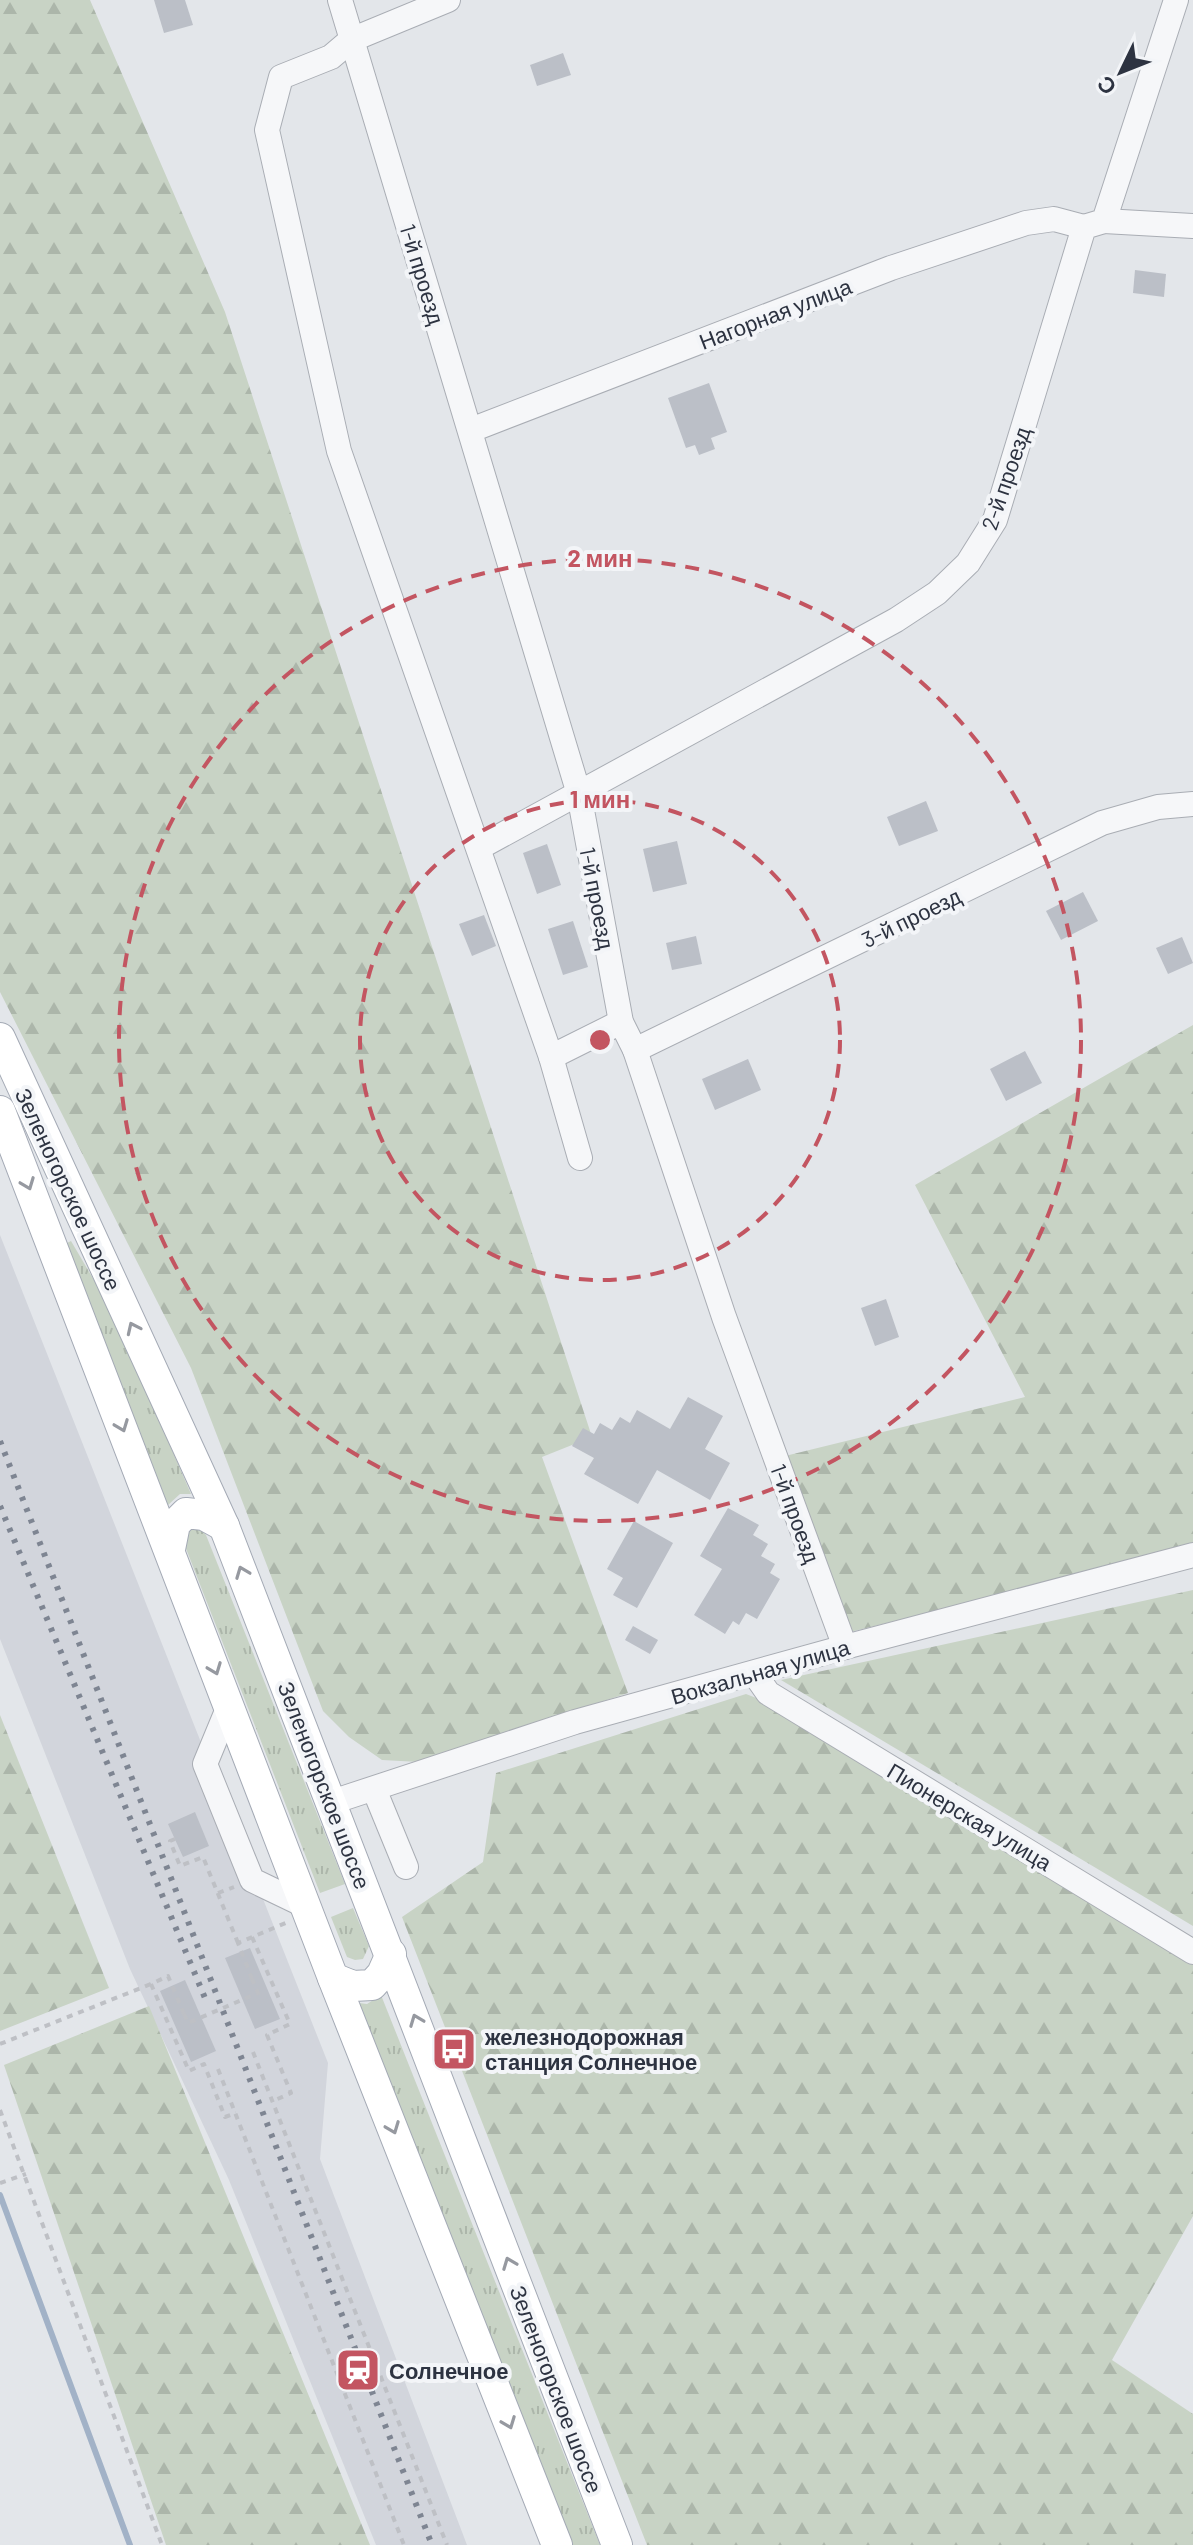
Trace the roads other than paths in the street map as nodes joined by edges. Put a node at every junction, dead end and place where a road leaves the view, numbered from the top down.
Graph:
1 (340, 0) edge
2 (448, 0) edge
3 (1176, 0) edge
4 (351, 40) junction
5 (1094, 224) junction
6 (1193, 226) edge
7 (471, 430) junction
8 (579, 794) junction
9 (1193, 804) edge
10 (480, 847) junction
11 (621, 1022) junction
12 (0, 1038) edge
13 (635, 1050) junction
14 (551, 1057) junction
15 (0, 1111) edge
16 (580, 1158) dead end
17 (224, 1526) junction
18 (170, 1549) junction
19 (1193, 1555) edge
20 (845, 1647) junction
21 (754, 1673) junction
22 (229, 1706) junction
23 (374, 1789) junction
24 (332, 1802) junction
25 (406, 1867) dead end
26 (307, 1910) junction
27 (1193, 1952) edge
28 (391, 1954) junction
29 (333, 1978) junction
30 (557, 2545) edge
31 (617, 2545) edge

1 - 4 street, 1-й проезд
2 - 4 street
3 - 5 street, 2-й проезд
4 - 7 street, 1-й проезд
4 - 10 street
5 - 6 street, Нагорная улица
5 - 7 street, Нагорная улица
5 - 8 street, 2-й проезд
7 - 8 street, 1-й проезд
8 - 10 street, 2-й проезд
8 - 11 street, 1-й проезд
9 - 13 street, 3-й проезд
10 - 14 street
11 - 13 street, 1-й проезд
11 - 14 street
17 -> 12 main road, Зеленогорское шоссе
13 - 20 street, 1-й проезд
14 - 16 street
15 -> 18 main road, Зеленогорское шоссе
17 - 18 main road
24 -> 17 main road, Зеленогорское шоссе
18 -> 22 main road, Зеленогорское шоссе
19 - 20 street, Вокзальная улица
20 - 21 street, Вокзальная улица
21 - 23 street, Вокзальная улица
21 - 27 street, Пионерская улица
22 - 26 main road, Зеленогорское шоссе
22 - 26 street
23 - 24 street, Вокзальная улица
23 - 25 street
24 - 28 main road, Зеленогорское шоссе
26 - 29 main road, Зеленогорское шоссе
28 - 29 main road
31 -> 28 main road, Зеленогорское шоссе
29 -> 30 main road, Зеленогорское шоссе

